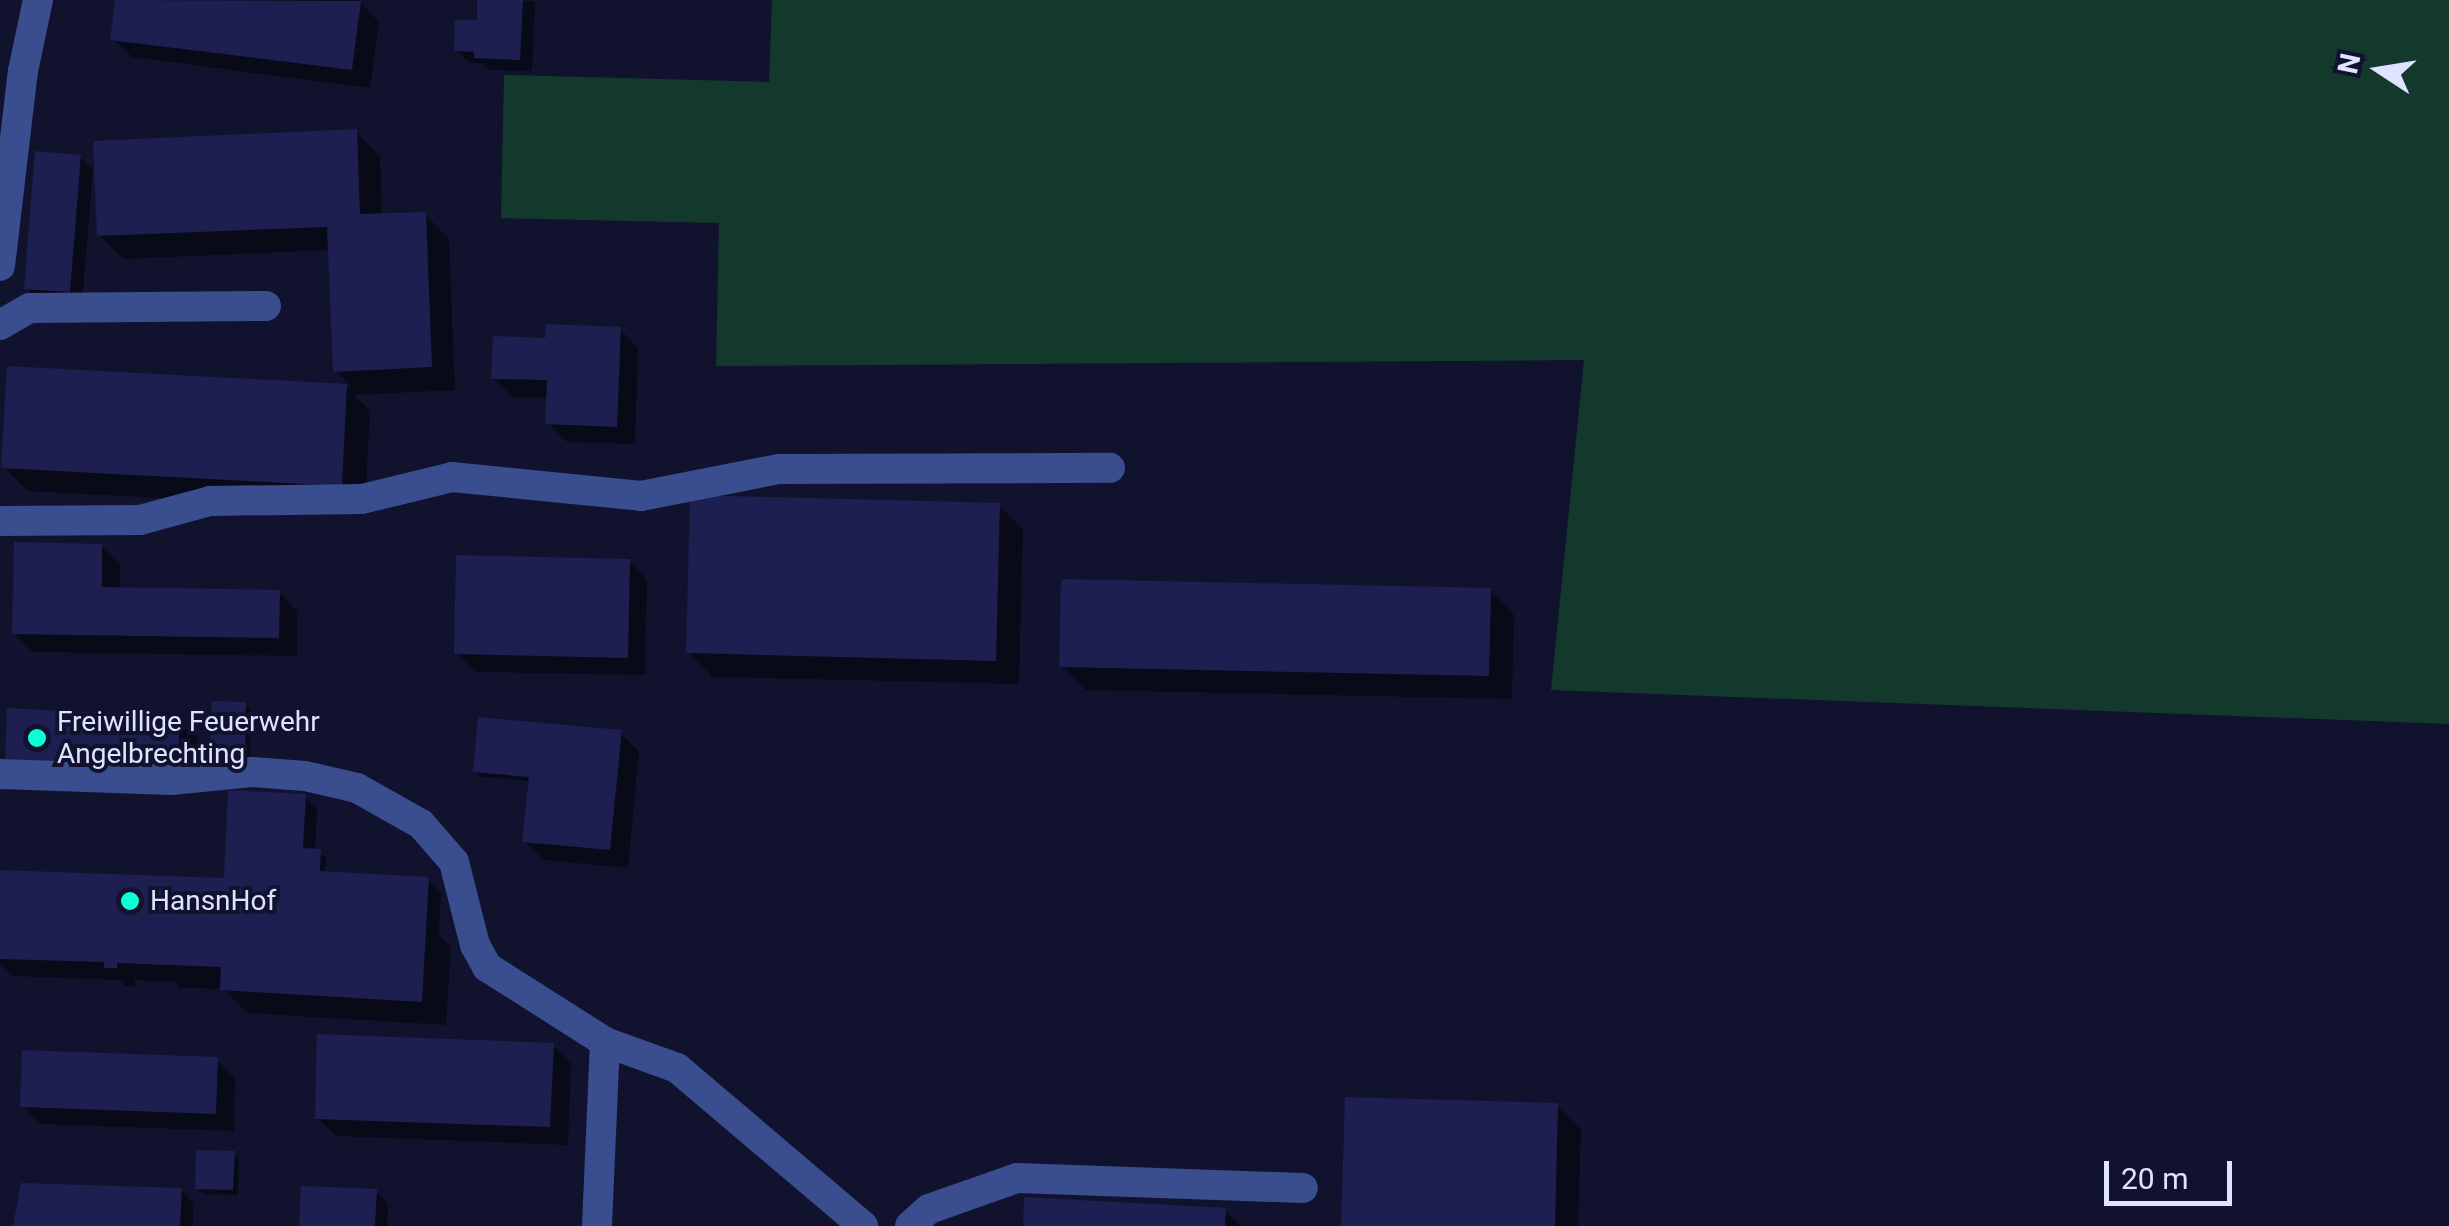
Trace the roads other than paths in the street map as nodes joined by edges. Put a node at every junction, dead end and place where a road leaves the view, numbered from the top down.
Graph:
1 (38, 0) edge
2 (0, 266) edge
3 (266, 306) dead end
4 (0, 325) edge
5 (1110, 468) dead end
6 (0, 521) edge
7 (0, 774) edge
8 (605, 1042) junction
9 (1302, 1188) dead end
10 (597, 1226) edge
11 (863, 1226) edge
12 (910, 1226) edge

1 - 2 street
3 - 4 street
5 - 6 street
7 - 8 street
8 - 10 street
8 - 11 street
9 - 12 street

